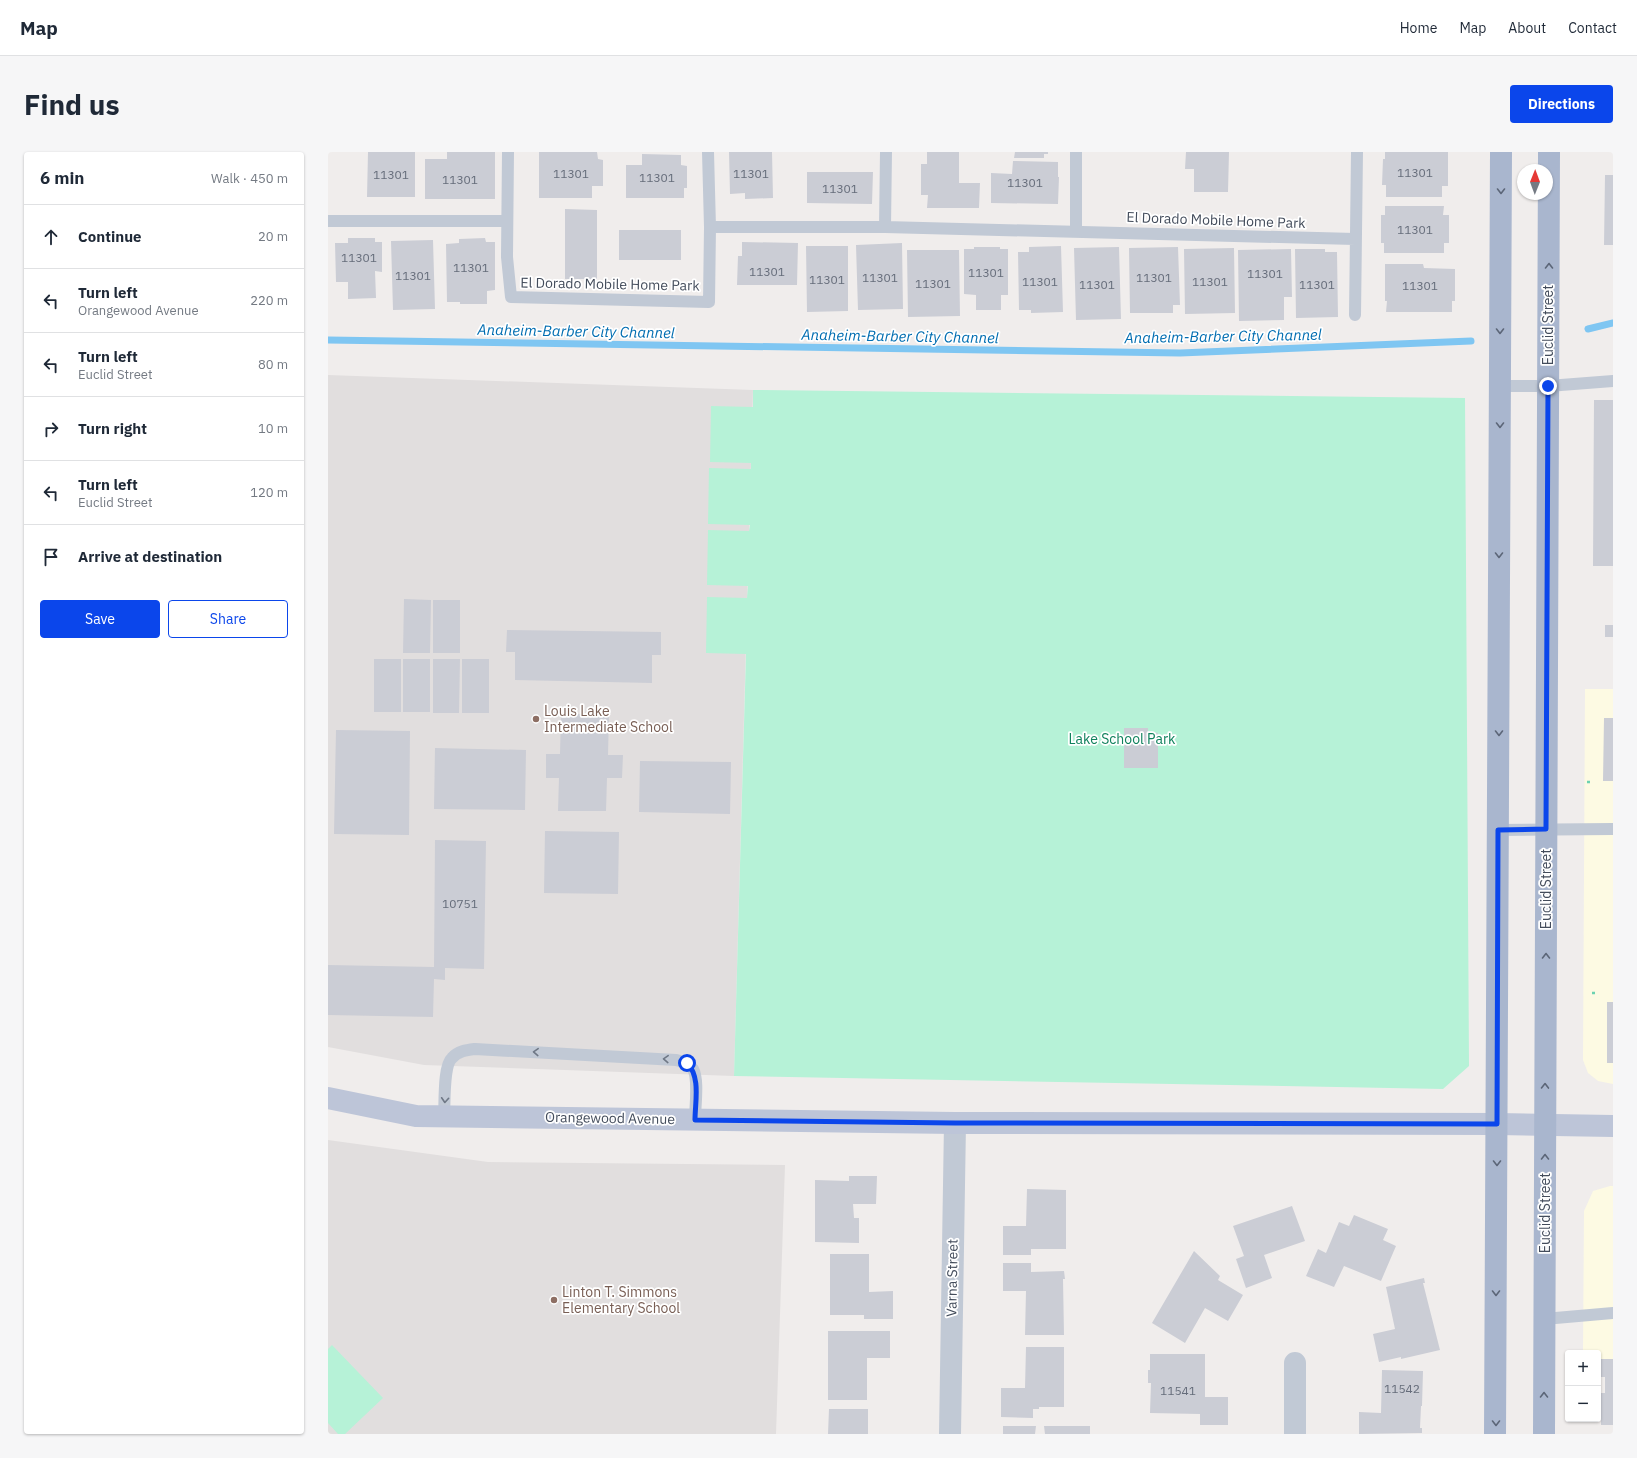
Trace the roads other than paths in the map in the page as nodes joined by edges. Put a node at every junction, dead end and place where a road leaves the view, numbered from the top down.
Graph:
1 (508, 152) edge
2 (708, 152) edge
3 (886, 152) edge
4 (1076, 152) edge
5 (1357, 152) edge
6 (1501, 152) edge
7 (1549, 152) edge
8 (328, 221) edge
9 (507, 221) junction
10 (710, 227) junction
11 (885, 227) junction
12 (1076, 232) junction
13 (1356, 239) junction
14 (1355, 315) dead end
15 (1613, 381) edge
16 (1500, 386) junction
17 (1548, 386) junction
18 (1546, 829) junction
19 (1613, 829) edge
20 (1498, 830) junction
21 (328, 1098) edge
22 (444, 1116) junction
23 (695, 1120) junction
24 (955, 1123) junction
25 (1497, 1124) junction
26 (1545, 1125) junction
27 (1613, 1126) edge
28 (1613, 1313) edge
29 (1544, 1319) junction
30 (1295, 1363) dead end
31 (950, 1434) edge
32 (1295, 1434) edge
33 (1496, 1434) edge
34 (1544, 1434) edge

1 - 9 lane, El Dorado Mobile Home Park
2 - 10 lane, El Dorado Mobile Home Park
3 - 11 lane
4 - 12 lane
5 - 13 lane
6 -> 16 main road
17 -> 7 main road, Euclid Street
8 - 9 lane
9 - 10 lane, El Dorado Mobile Home Park
10 - 11 lane, El Dorado Mobile Home Park
11 - 12 lane, El Dorado Mobile Home Park
12 - 13 lane, El Dorado Mobile Home Park
13 - 14 lane
15 - 17 lane
16 - 17 lane
16 -> 20 main road
17 - 18 main road, Euclid Street
18 - 19 lane
18 - 20 lane
26 -> 18 main road, Euclid Street
20 - 25 main road
21 - 22 main road, Orangewood Avenue
22 - 23 main road, Orangewood Avenue
23 -> 22 lane
23 - 24 main road, Orangewood Avenue
24 - 25 main road, Orangewood Avenue
24 - 31 street, Varna Street
25 - 26 main road, Orangewood Avenue
25 -> 33 main road
26 - 27 main road, Orangewood Avenue
29 -> 26 main road, Euclid Street
28 - 29 lane
34 -> 29 main road, Euclid Street
30 - 32 street

